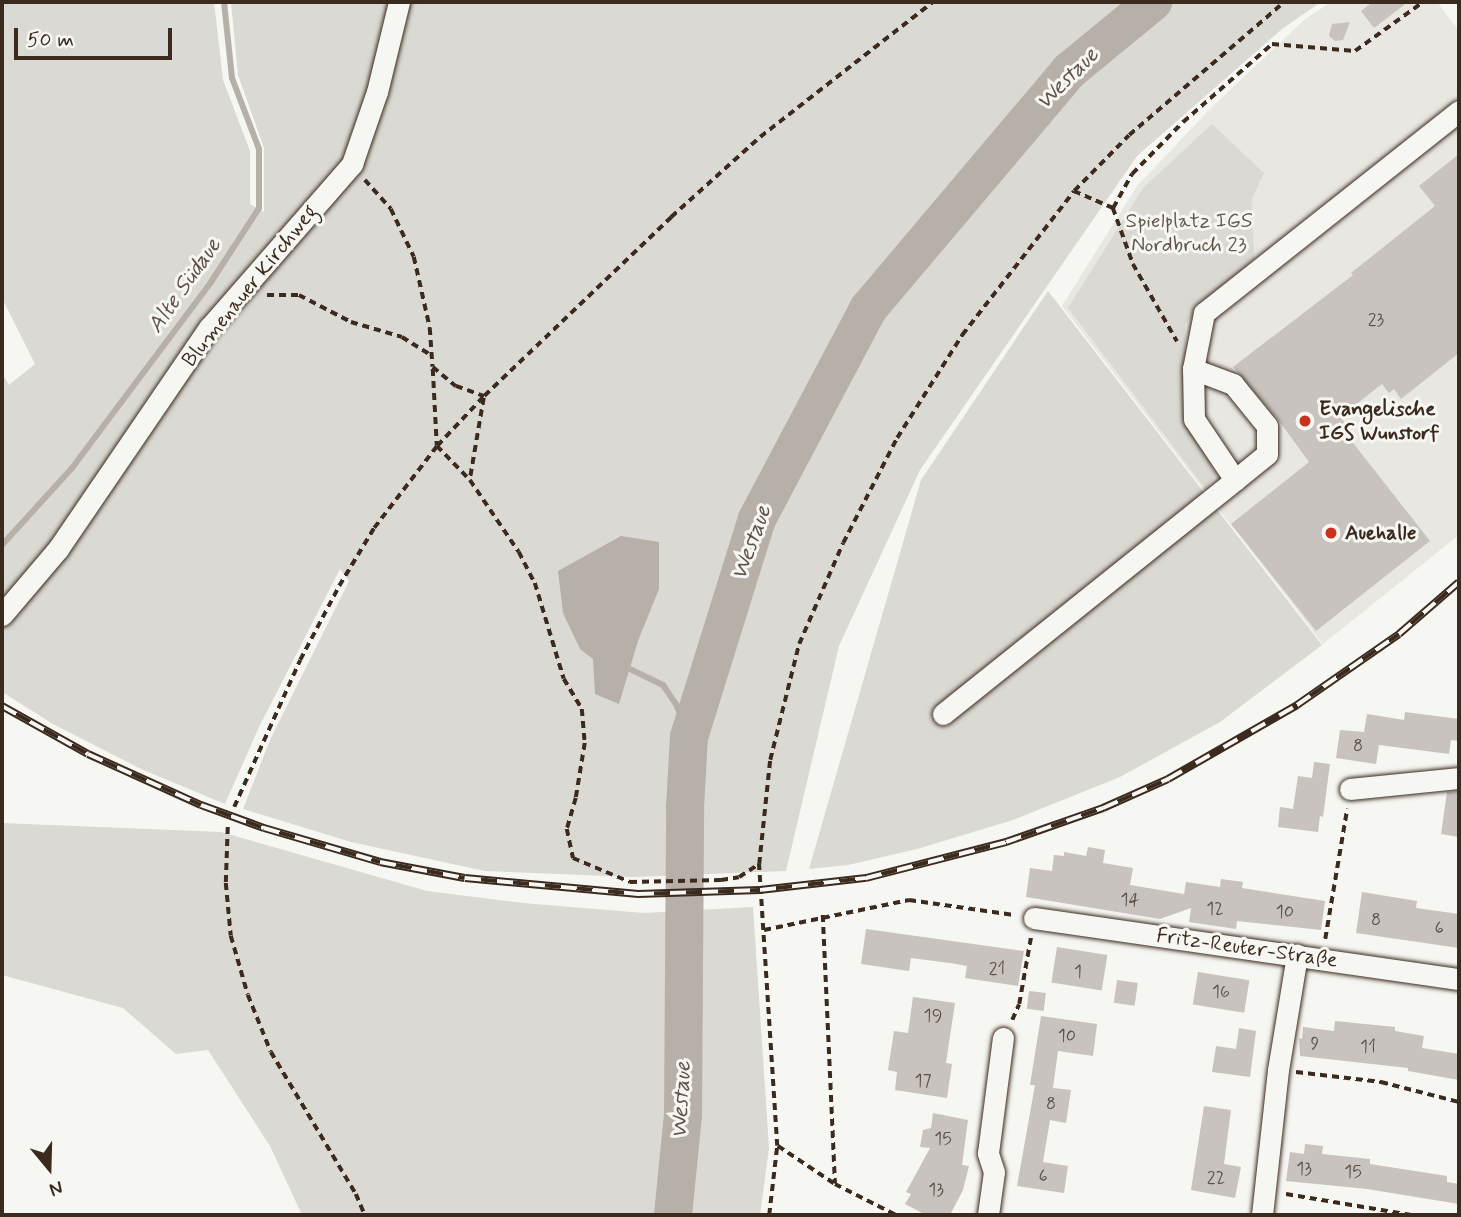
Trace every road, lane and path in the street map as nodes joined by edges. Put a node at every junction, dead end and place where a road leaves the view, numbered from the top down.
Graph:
1 (399, 2) edge
2 (933, 2) edge
3 (1284, 2) edge
4 (1423, 2) edge
5 (1459, 111) edge
6 (352, 164) junction
7 (1073, 191) junction
8 (1113, 208) junction
9 (233, 300) junction
10 (432, 356) junction
11 (433, 367) junction
12 (1193, 369) junction
13 (484, 396) junction
14 (437, 446) junction
15 (470, 480) junction
16 (1235, 480) junction
17 (2, 615) edge
18 (943, 714) dead end
19 (1459, 778) edge
20 (1350, 789) joint
21 (234, 807) dead end
22 (228, 827) dead end
23 (759, 864) junction
24 (823, 915) junction
25 (1034, 918) junction
26 (764, 930) junction
27 (1297, 956) junction
28 (1322, 959) junction
29 (1459, 979) edge
30 (1003, 1038) joint
31 (1278, 1070) junction
32 (1459, 1102) edge
33 (777, 1146) junction
34 (835, 1184) junction
35 (1263, 1190) junction
36 (365, 1215) edge
37 (769, 1215) edge
38 (896, 1215) edge
39 (988, 1215) edge
40 (1262, 1215) edge
41 (1410, 1215) edge

1 - 6 street, Blumenauer Kirchweg
2 - 13 path
3 - 7 path
4 - 8 path
5 - 12 street
6 - 9 street, Blumenauer Kirchweg
6 - 10 path
7 - 8 path
7 - 23 path
8 - 12 path
9 - 10 path
9 - 17 street, Blumenauer Kirchweg
10 - 11 path
11 - 13 path
11 - 14 path
12 - 16 street
12 - 16 street
13 - 14 path
13 - 15 path
14 - 15 path
14 - 21 path
15 - 23 path
16 - 18 street
19 - 20 street
20 - 28 path
22 - 36 path
23 - 26 path
24 - 25 path
24 - 26 path
24 - 34 path
25 - 27 street, Fritz-Reuter-Straße
25 - 30 path
26 - 33 path
27 - 28 street, Fritz-Reuter-Straße
27 - 31 street
28 - 29 street, Fritz-Reuter-Straße
30 - 39 street
31 - 32 path
31 - 35 street
33 - 34 path
33 - 37 path
34 - 38 path
35 - 40 street
35 - 41 path

